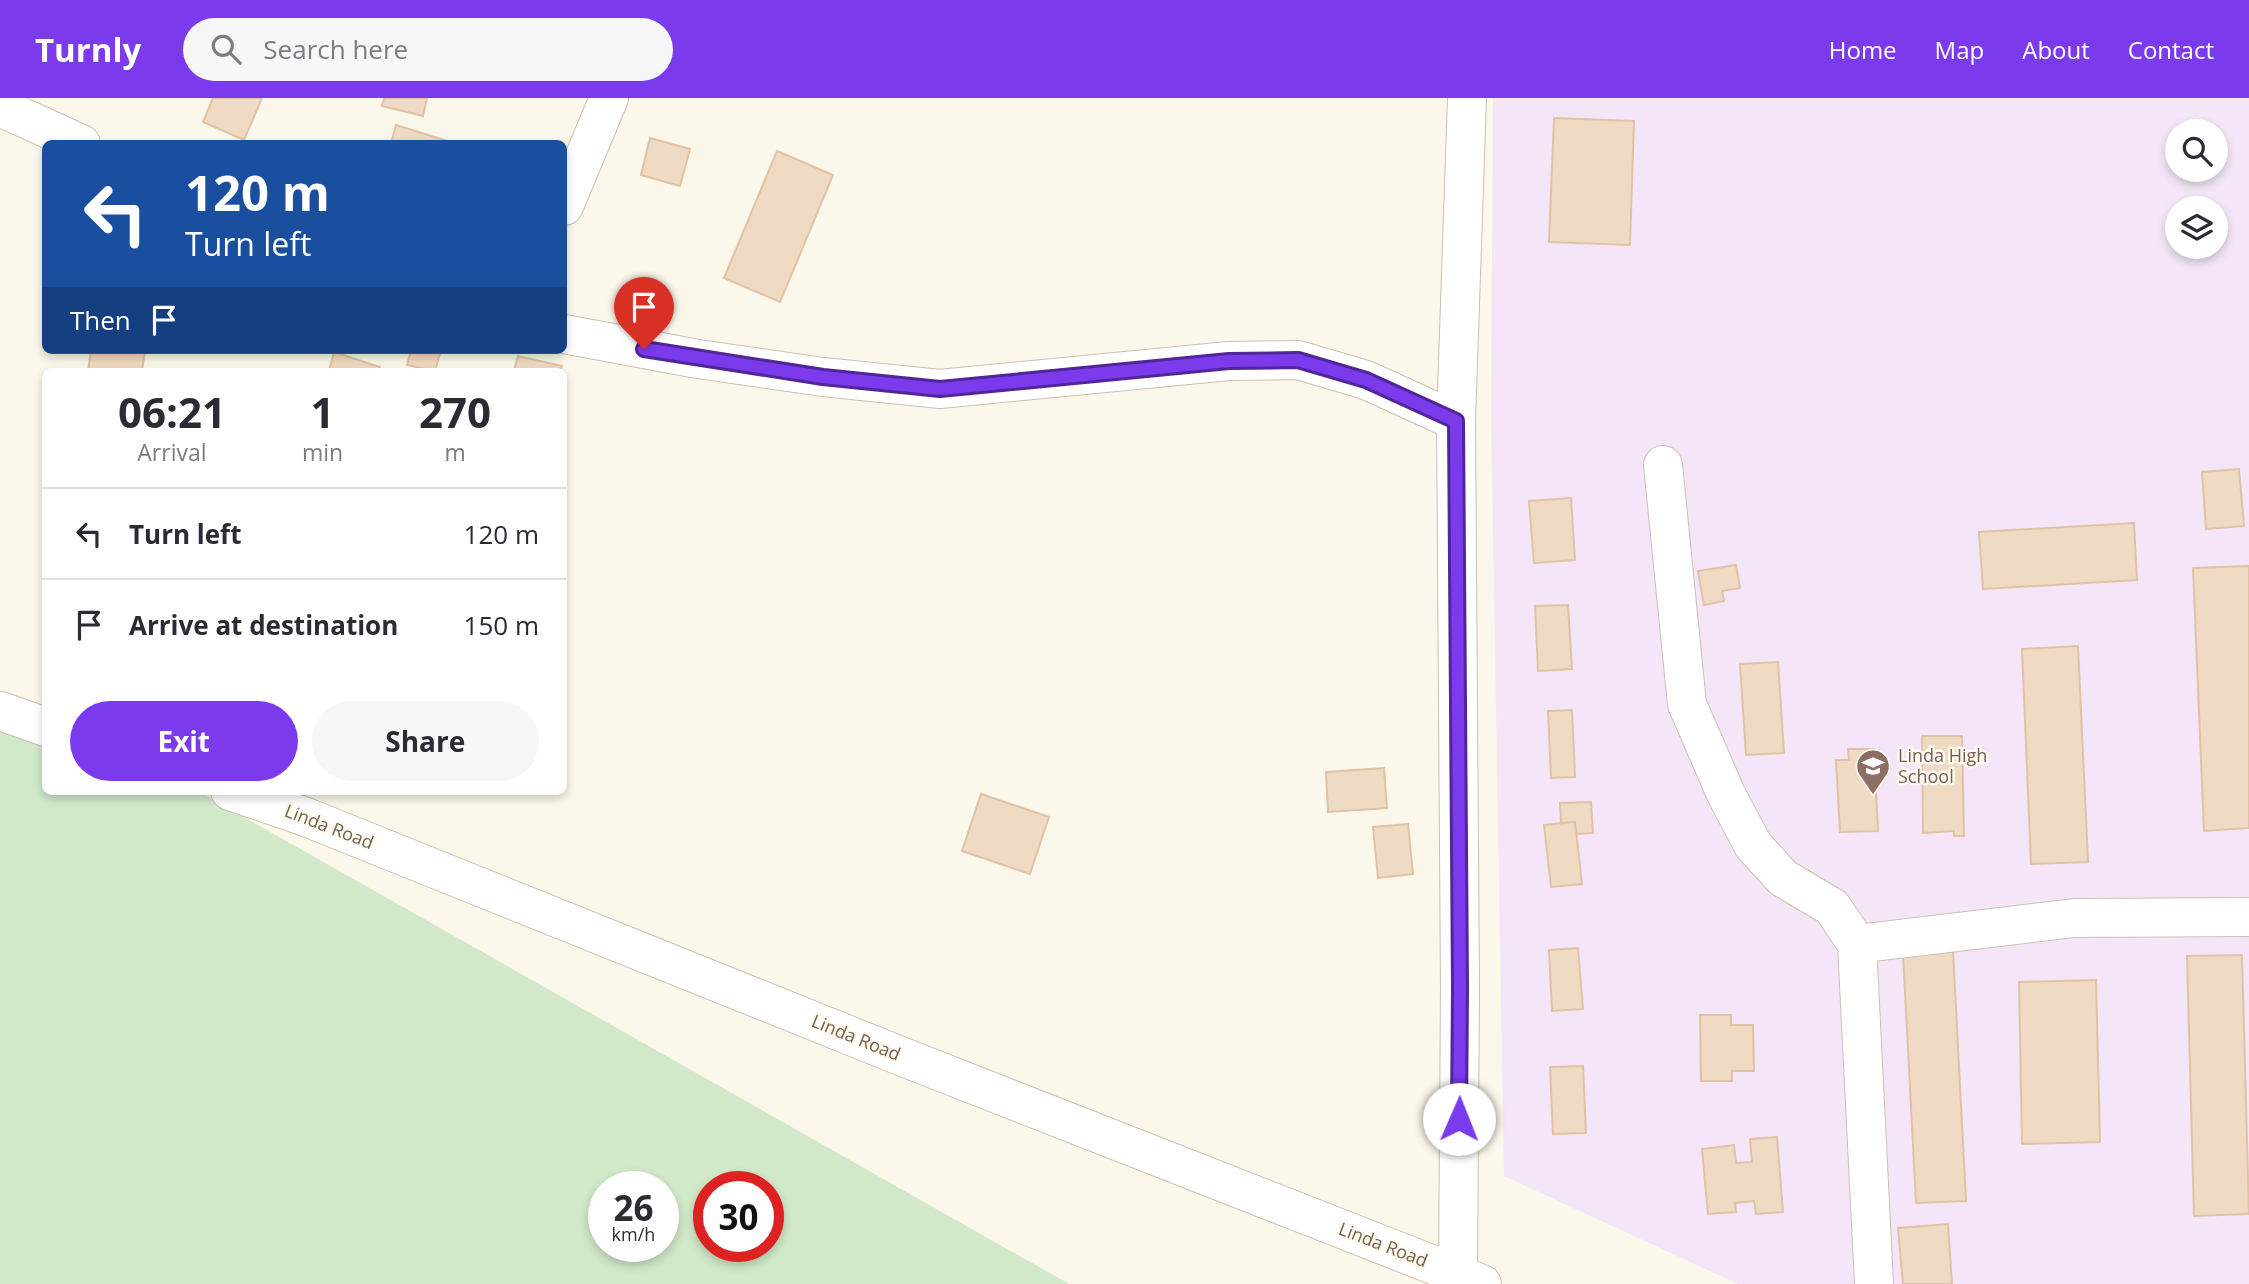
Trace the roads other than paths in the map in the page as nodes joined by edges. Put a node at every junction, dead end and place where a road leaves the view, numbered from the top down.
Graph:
1 (609, 98) edge
2 (1467, 98) edge
3 (0, 107) edge
4 (72, 140) edge
5 (567, 199) edge
6 (567, 335) edge
7 (1456, 421) junction
8 (1663, 465) dead end
9 (0, 712) edge
10 (42, 726) edge
11 (242, 795) edge
12 (2249, 917) edge
13 (1857, 944) junction
14 (1470, 1279) edge
15 (1874, 1284) edge

1 - 5 street
2 - 7 street
3 - 4 street
6 - 7 street
7 - 14 street
8 - 13 street
9 - 10 street
11 - 14 street, Linda Road
12 - 13 street
13 - 15 street

